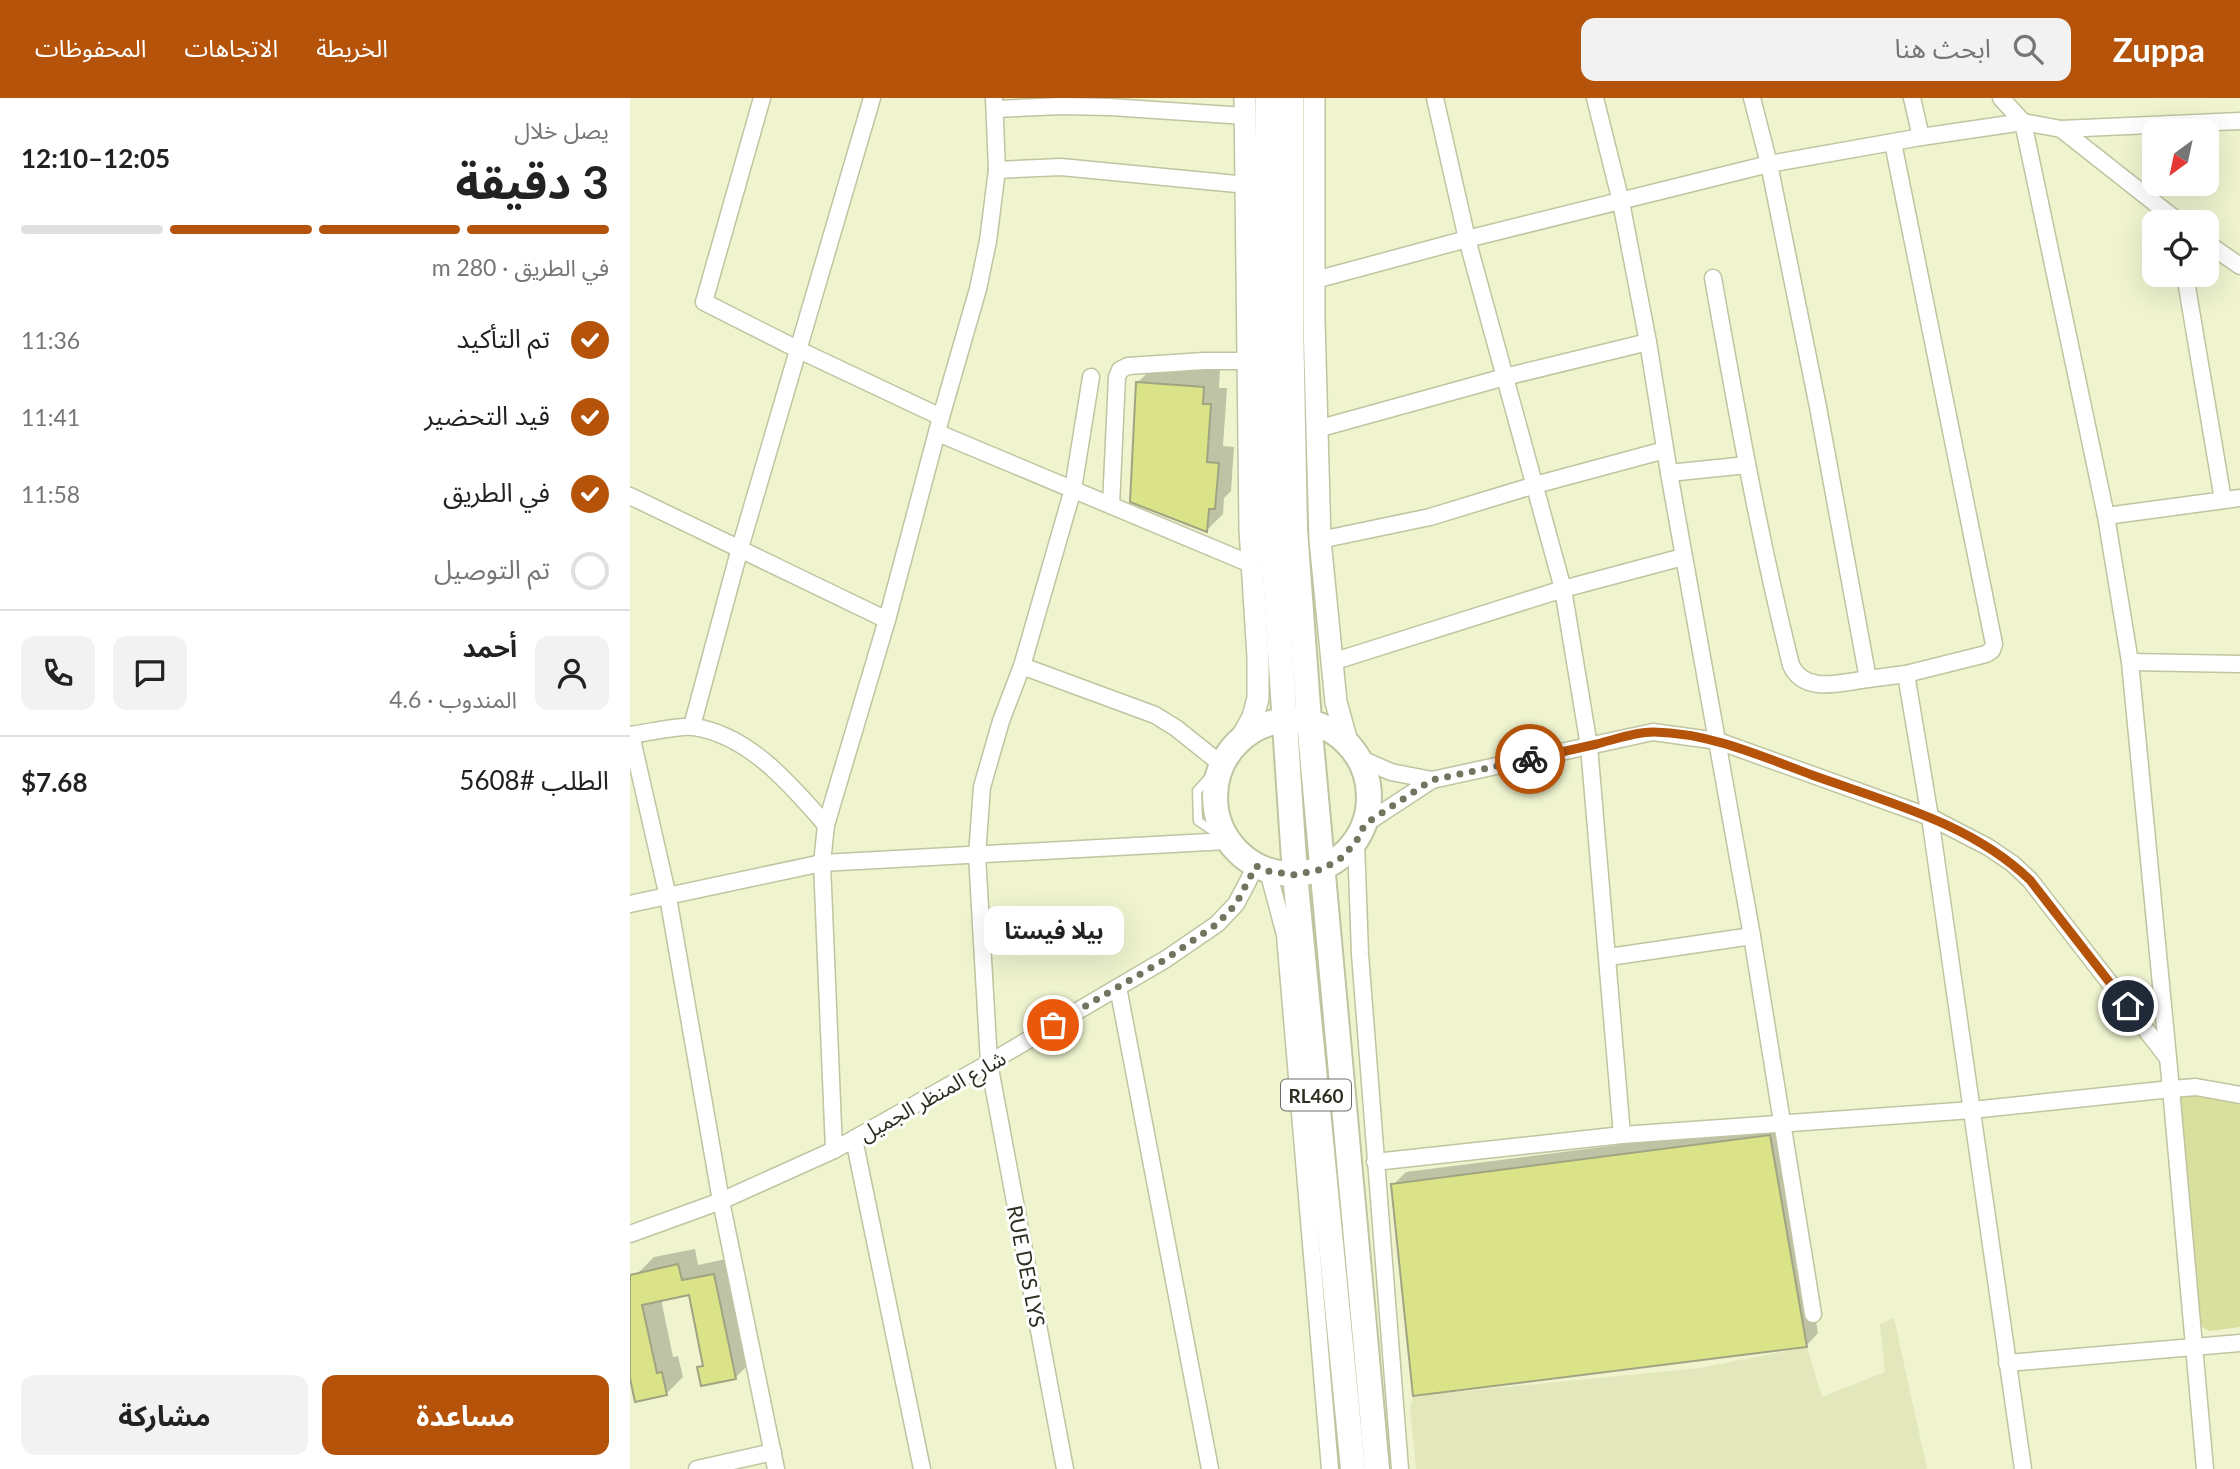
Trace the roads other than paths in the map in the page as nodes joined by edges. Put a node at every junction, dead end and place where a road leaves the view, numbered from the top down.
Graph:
1 (762, 98) edge
2 (872, 98) edge
3 (1269, 98) edge
4 (1291, 98) edge
5 (1314, 98) edge
6 (1435, 98) edge
7 (1595, 98) edge
8 (1752, 98) edge
9 (1912, 98) edge
10 (2001, 98) edge
11 (995, 104) edge
12 (1183, 105) edge
13 (1245, 107) edge
14 (2240, 121) edge
15 (2023, 122) junction
16 (2061, 129) junction
17 (1921, 137) junction
18 (1893, 144) junction
19 (1769, 164) junction
20 (997, 170) junction
21 (1247, 185) junction
22 (1621, 202) junction
23 (2163, 210) edge
24 (1467, 239) junction
25 (2219, 251) edge
26 (2240, 266) edge
27 (1713, 278) dead end
28 (1315, 280) junction
29 (2188, 287) edge
30 (1648, 342) junction
31 (799, 350) junction
32 (1249, 361) junction
33 (1091, 377) dead end
34 (1505, 377) junction
35 (939, 425) junction
36 (1317, 429) junction
37 (1665, 450) junction
38 (1747, 465) junction
39 (1669, 473) junction
40 (1535, 485) junction
41 (1073, 489) junction
42 (630, 496) edge
43 (2232, 499) edge
44 (1111, 505) junction
45 (2106, 516) junction
46 (1320, 540) junction
47 (740, 548) junction
48 (1683, 557) junction
49 (1252, 565) junction
50 (1563, 589) junction
51 (887, 620) junction
52 (1332, 662) junction
53 (2130, 662) junction
54 (2240, 664) edge
55 (1022, 666) junction
56 (1906, 674) junction
57 (1868, 679) junction
58 (1284, 720) junction
59 (1309, 721) junction
60 (692, 726) junction
61 (630, 735) edge
62 (1242, 737) junction
63 (1718, 741) junction
64 (1589, 746) junction
65 (1353, 750) junction
66 (1221, 764) junction
67 (1432, 780) junction
68 (1930, 817) junction
69 (826, 825) junction
70 (1360, 833) junction
71 (1227, 841) junction
72 (977, 855) junction
73 (822, 863) junction
74 (1262, 869) junction
75 (1323, 869) junction
76 (1295, 875) junction
77 (668, 897) junction
78 (630, 904) edge
79 (1752, 936) junction
80 (1609, 957) junction
81 (1118, 987) junction
82 (2168, 1059) junction
83 (989, 1063) junction
84 (2171, 1089) junction
85 (2240, 1095) edge
86 (1972, 1111) junction
87 (1783, 1125) junction
88 (1622, 1135) junction
89 (854, 1139) junction
90 (834, 1150) junction
91 (1376, 1162) junction
92 (721, 1201) junction
93 (630, 1234) edge
94 (1813, 1314) dead end
95 (2240, 1343) edge
96 (2195, 1347) junction
97 (2007, 1363) junction
98 (773, 1452) junction
99 (697, 1469) edge
100 (776, 1469) edge
101 (922, 1469) edge
102 (1065, 1469) edge
103 (1210, 1469) edge
104 (1330, 1469) edge
105 (1353, 1469) edge
106 (1377, 1469) edge
107 (1400, 1469) edge
108 (2023, 1469) edge
109 (2205, 1469) edge

1 - 31 street
2 - 31 street
3 - 58 main road
4 - 59 main road
5 - 28 main road
6 - 24 street
7 - 22 street
8 - 19 street
9 - 17 street
10 - 15 street
11 - 12 street
11 - 20 street
12 - 13 street
13 - 21 main road
14 - 16 street
15 - 16 street
15 - 17 street
15 - 45 street
16 - 23 street
17 - 18 street
18 - 19 street
18 - 56 street
19 - 22 street
19 - 57 street
20 - 21 street
20 - 35 street
21 - 32 main road
22 - 24 street
22 - 30 street
24 - 28 street
24 - 34 street
25 - 26 street
27 - 38 street
28 - 36 main road
29 - 43 street
30 - 34 street
30 - 37 street
31 - 35 street
31 - 47 street
32 - 44 street
32 - 49 main road
33 - 41 street, RUE DES LYS
34 - 36 street
34 - 40 street
35 - 41 street
35 - 51 street
36 - 46 main road
37 - 39 street
37 - 40 street
38 - 39 street
38 - 57 street
39 - 48 street
40 - 46 street
40 - 50 street
41 - 44 street
41 - 55 street, RUE DES LYS
42 - 47 street
43 - 45 street
44 - 49 street
45 - 53 street
46 - 52 main road
47 - 51 street
47 - 60 street
48 - 50 street
48 - 63 street
49 - 62 main road
50 - 52 street
50 - 64 street
51 - 69 street
52 - 65 main road
53 - 54 street
53 - 82 street
55 - 66 street
55 - 72 street, RUE DES LYS
56 - 57 street
56 - 68 street
58 - 59 main road
58 - 62 main road
58 - 76 main road, RL460
59 - 65 main road
59 - 75 main road, RL460
60 - 61 street
60 - 69 street
61 - 77 street
62 - 66 main road
63 - 64 street
63 - 68 street
63 - 79 street
64 - 67 street
64 - 80 street
65 - 67 street
65 - 70 main road
66 - 71 main road
67 - 70 street
68 - 82 street
68 - 86 street
69 - 73 street
70 - 75 main road
70 - 91 street
71 - 72 street
71 - 74 main road
72 - 73 street
72 - 83 street, RUE DES LYS
73 - 77 street
73 - 90 street
74 - 76 main road
74 - 81 street, شارع المنظر الجميل
74 - 104 street
75 - 76 main road
75 - 106 main road, RL460
76 - 105 main road, RL460
77 - 78 street
77 - 92 street
79 - 80 street
79 - 87 street
80 - 88 street
81 - 83 street, شارع المنظر الجميل
81 - 103 street
82 - 84 street
83 - 89 street, شارع المنظر الجميل
83 - 102 street, RUE DES LYS
84 - 85 street
84 - 86 street
84 - 96 street
86 - 87 street
86 - 97 street
87 - 88 street
87 - 94 street
88 - 91 street
89 - 90 street, شارع المنظر الجميل
89 - 101 street
90 - 92 street, شارع المنظر الجميل
91 - 107 street
92 - 93 street, شارع المنظر الجميل
92 - 98 street
95 - 96 street
96 - 97 street
96 - 109 street
97 - 108 street
98 - 99 street
98 - 100 street

